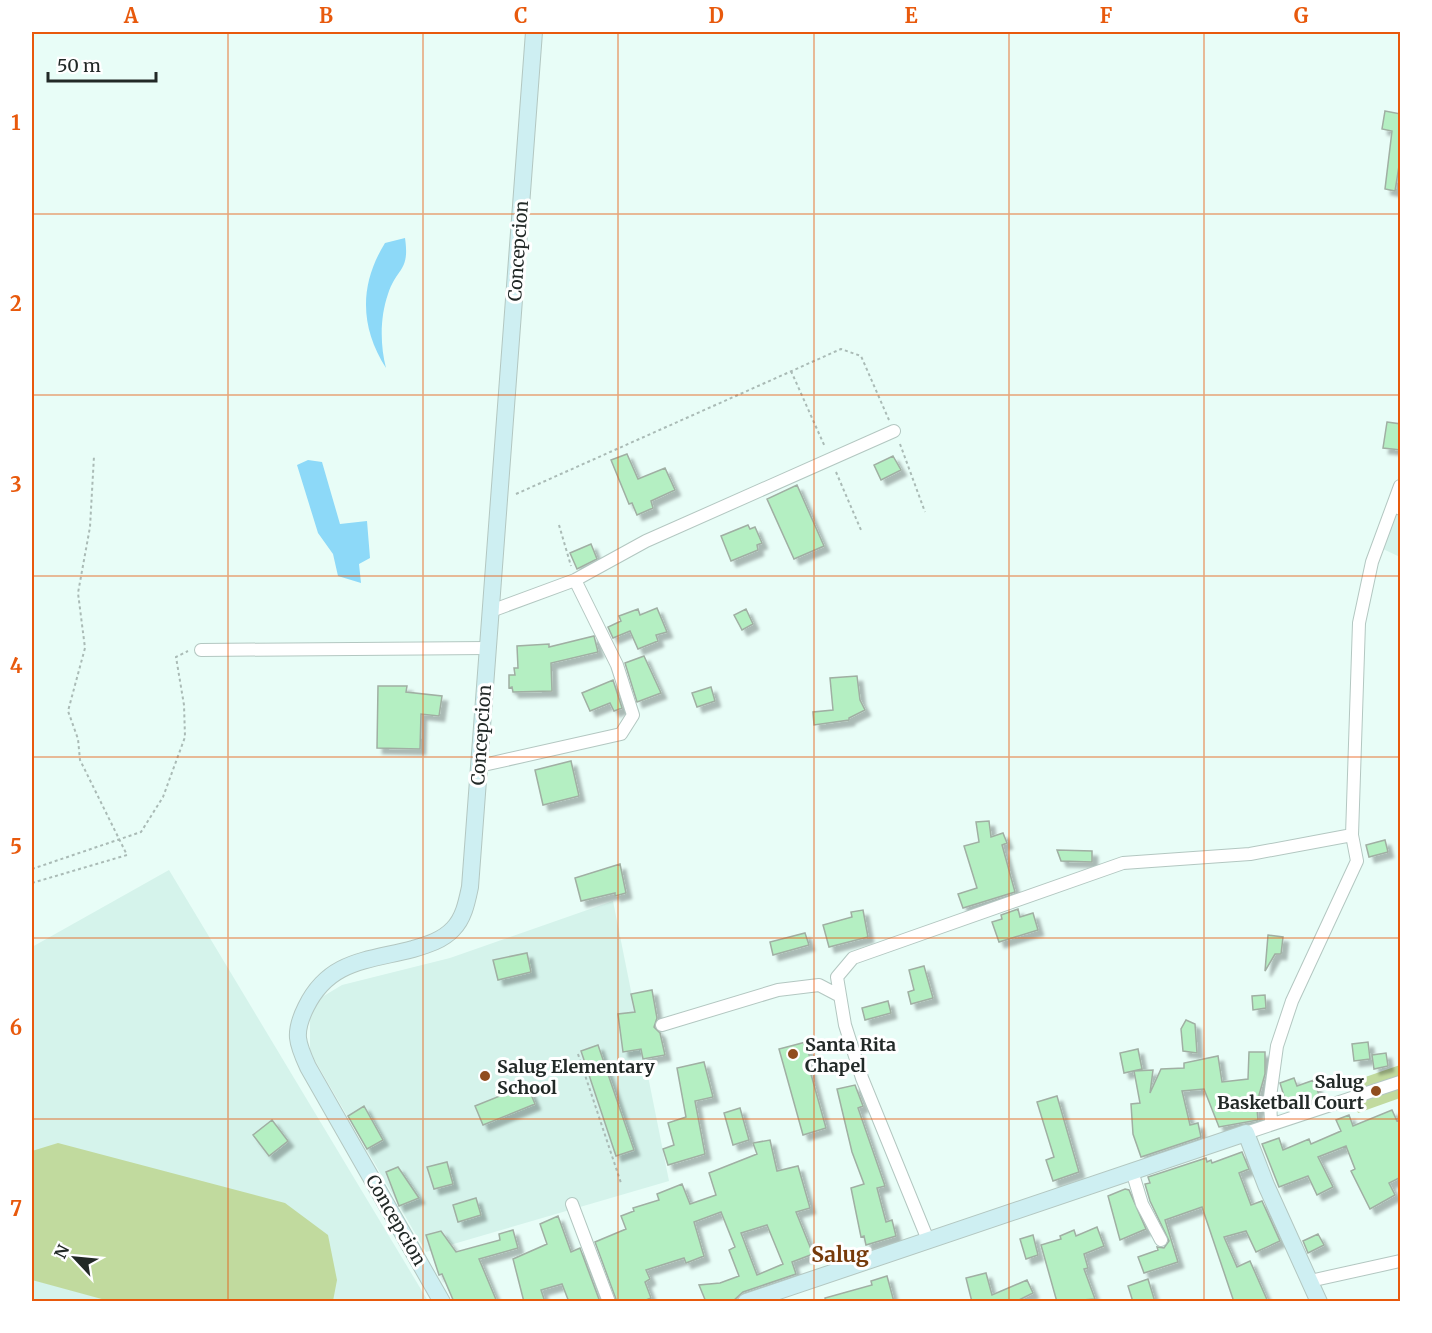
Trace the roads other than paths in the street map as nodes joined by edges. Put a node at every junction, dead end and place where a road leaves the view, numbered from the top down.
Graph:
1 (534, 32) edge
2 (894, 431) road end
3 (1401, 486) edge
4 (1396, 510) edge
5 (575, 580) junction
6 (490, 611) junction
7 (488, 648) junction
8 (201, 650) road end
9 (479, 766) junction
10 (1352, 835) junction
11 (840, 996) junction
12 (662, 1025) dead end
13 (1401, 1082) edge
14 (1271, 1124) junction
15 (1246, 1132) junction
16 (1132, 1171) junction
17 (572, 1204) dead end
18 (928, 1240) junction
19 (1161, 1240) dead end
20 (1401, 1261) edge
21 (1310, 1281) junction
22 (442, 1302) edge
23 (609, 1302) edge
24 (746, 1302) edge
25 (1319, 1302) edge

1 - 6 main road, Concepcion
2 - 5 street
3 - 4 street
4 - 10 street
5 - 6 street
5 - 9 street
6 - 7 main road, Concepcion
7 - 8 street
7 - 9 main road, Concepcion
9 - 22 main road, Concepcion
10 - 11 street
10 - 14 street
11 - 12 street
11 - 18 street
13 - 14 street
14 - 15 street
15 - 16 main road
15 - 21 main road
16 - 18 main road
16 - 19 street
17 - 23 street
18 - 24 main road
20 - 21 street
21 - 25 main road

